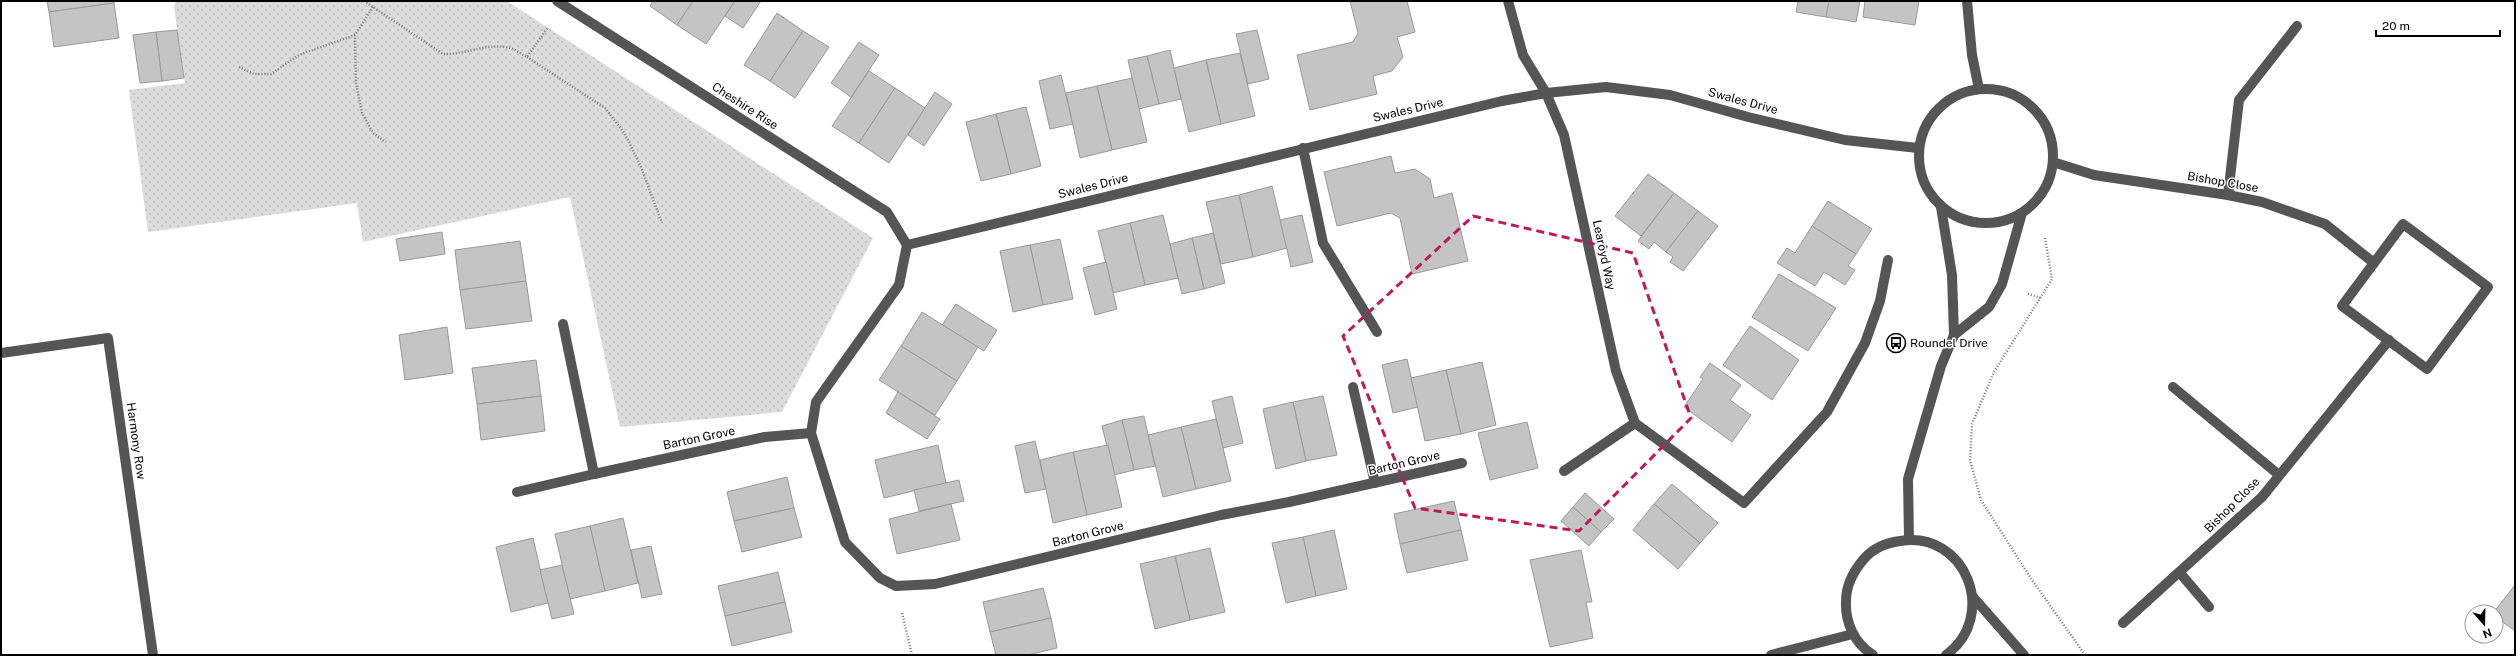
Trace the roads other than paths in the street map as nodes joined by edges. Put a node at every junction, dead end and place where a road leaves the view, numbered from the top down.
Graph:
1 (1508, 1) edge
2 (1967, 1) edge
3 (561, 3) edge
4 (2297, 26) dead end
5 (1979, 89) junction
6 (1546, 93) junction
7 (1303, 148) junction
8 (1918, 148) junction
9 (2053, 162) junction
10 (2228, 195) junction
11 (1941, 208) junction
12 (2022, 212) junction
13 (908, 245) junction
14 (1888, 260) dead end
15 (2374, 263) junction
16 (563, 324) dead end
17 (1377, 332) dead end
18 (1954, 335) junction
19 (2389, 340) junction
20 (1, 353) edge
21 (1353, 387) dead end
22 (2173, 387) dead end
23 (1635, 423) junction
24 (811, 433) junction
25 (1462, 463) dead end
26 (1564, 471) dead end
27 (594, 474) junction
28 (2279, 475) junction
29 (1375, 483) junction
30 (517, 492) dead end
31 (1909, 539) junction
32 (2180, 573) junction
33 (1973, 597) junction
34 (2209, 607) dead end
35 (2123, 623) dead end
36 (1853, 634) junction
37 (153, 655) edge
38 (1771, 655) edge
39 (1873, 655) edge
40 (1946, 655) edge
41 (2024, 655) edge

1 - 6 street, Learoyd Way
2 - 5 street
3 - 13 street, Cheshire Rise
4 - 10 street
5 - 8 street
5 - 9 street
6 - 7 street, Swales Drive
6 - 8 street, Swales Drive
6 - 23 street, Learoyd Way
7 - 13 street, Swales Drive
7 - 17 street
8 - 11 street
9 - 10 street, Bishop Close
9 - 12 street
10 - 15 street, Bishop Close
11 - 12 street
11 - 18 street
12 - 18 street
13 - 24 street
14 - 23 street
15 - 19 street
15 - 19 street
16 - 27 street
18 - 31 street
19 - 28 street, Bishop Close
20 - 37 street, Harmony Row
21 - 29 street
22 - 28 street
23 - 26 street
24 - 27 street, Barton Grove
24 - 29 street, Barton Grove
25 - 29 street, Barton Grove
27 - 30 street, Barton Grove
28 - 32 street, Bishop Close
31 - 33 street
31 - 36 street
32 - 34 street
32 - 35 street, Bishop Close
33 - 40 street
33 - 41 street
36 - 38 street
36 - 39 street

